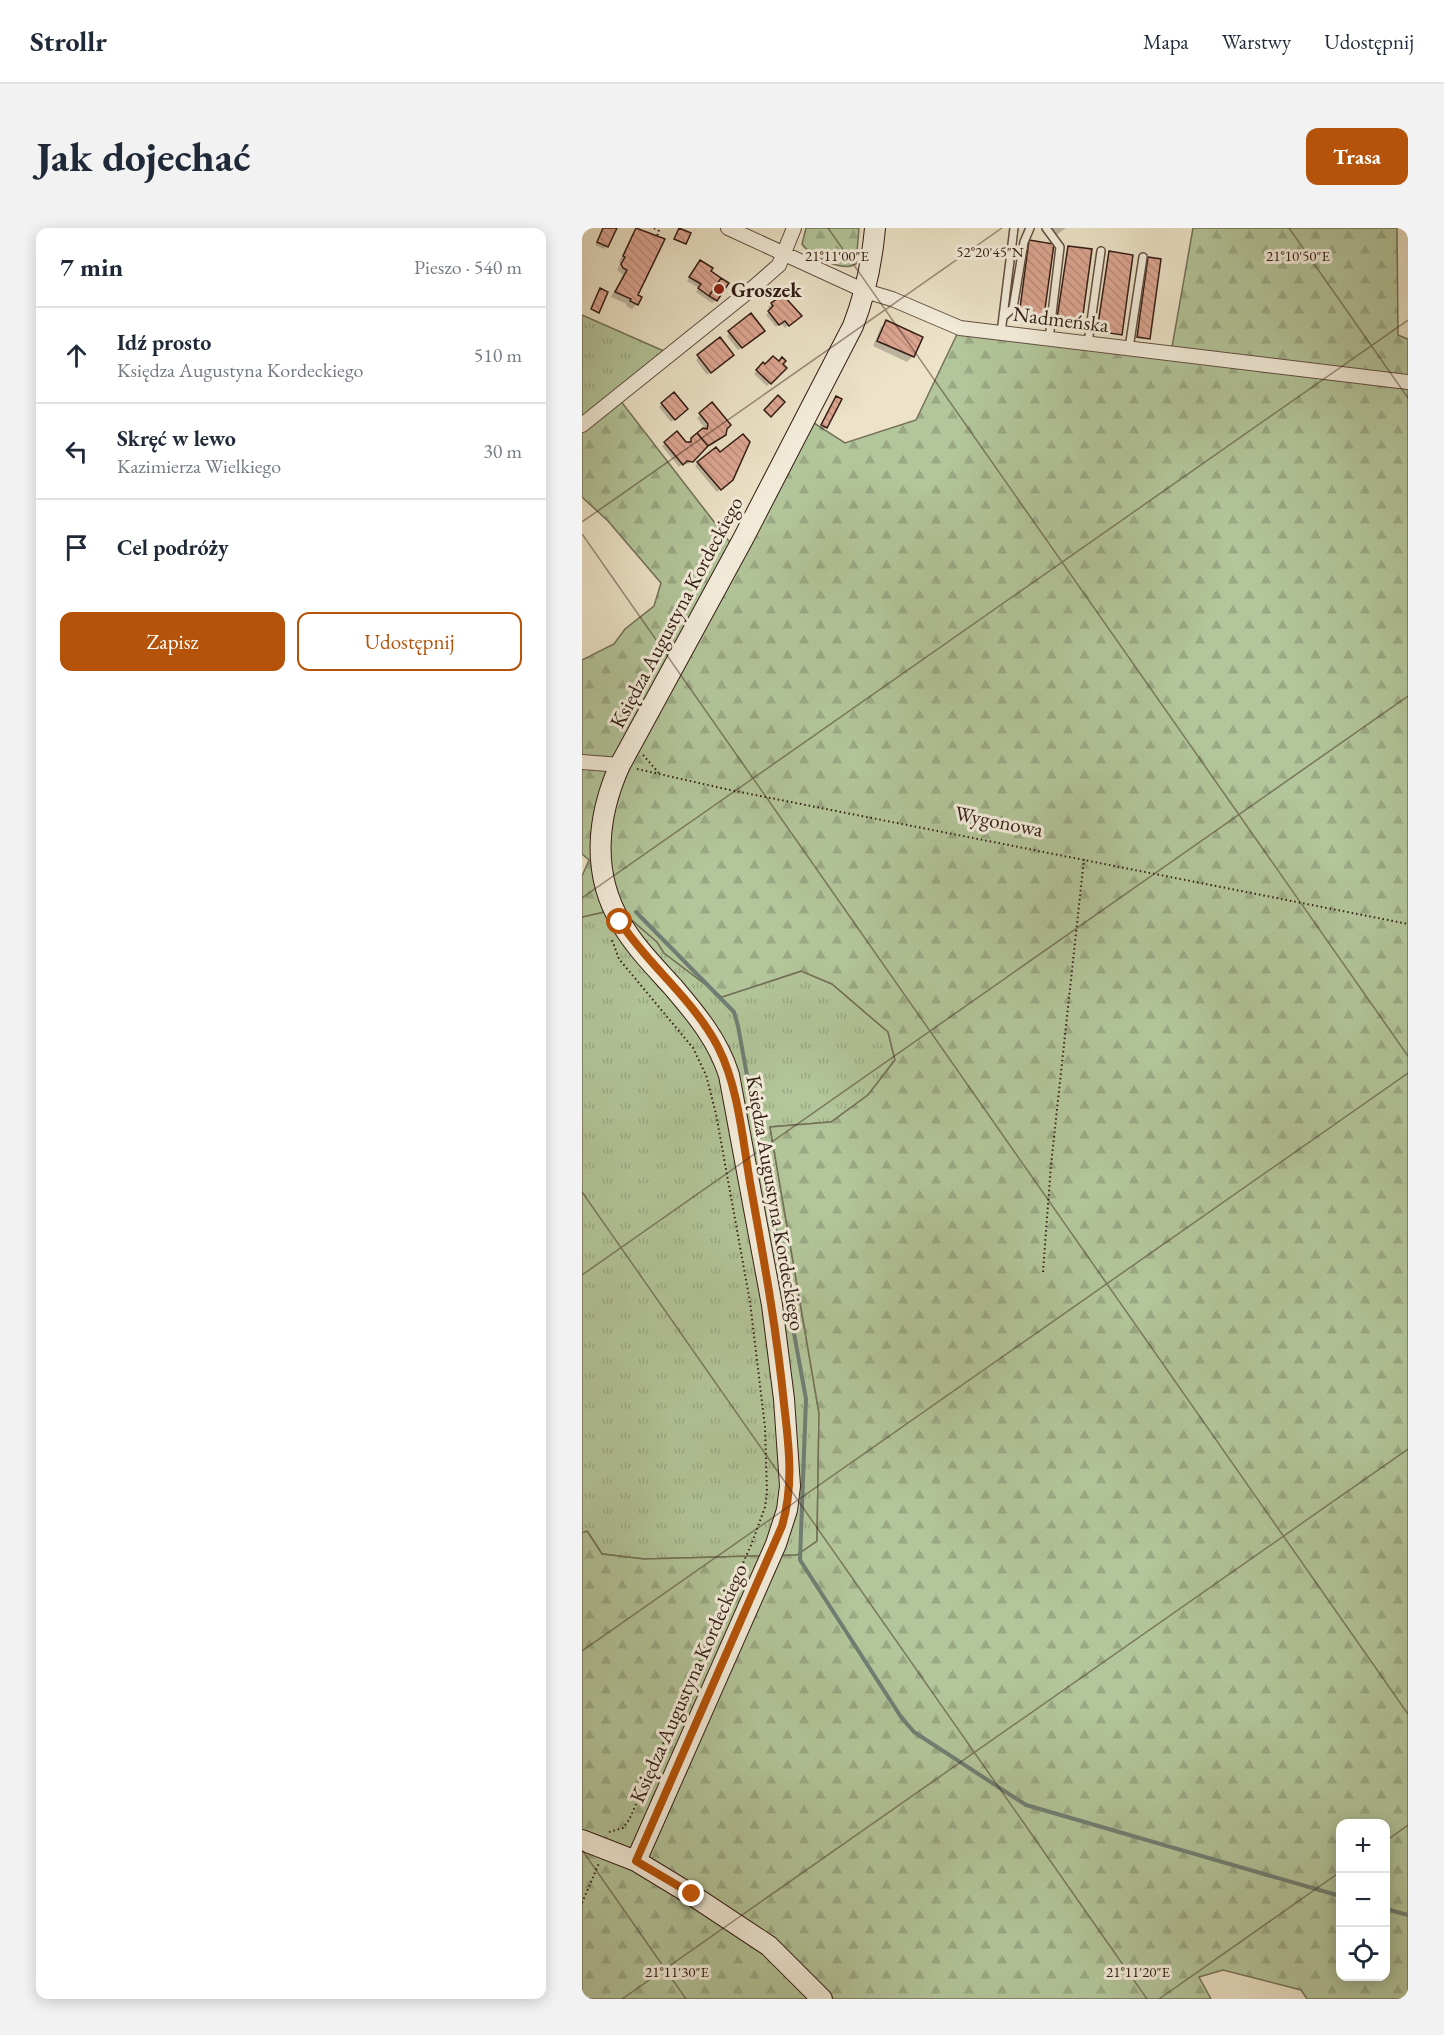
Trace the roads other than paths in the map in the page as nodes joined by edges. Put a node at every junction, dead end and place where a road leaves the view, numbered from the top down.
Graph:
1 (728, 228) edge
2 (794, 228) edge
3 (875, 228) edge
4 (1014, 228) edge
5 (1030, 228) edge
6 (1046, 228) edge
7 (1101, 251) dead end
8 (784, 254) junction
9 (1143, 257) dead end
10 (865, 291) junction
11 (1003, 317) junction
12 (1001, 333) junction
13 (1049, 339) junction
14 (1088, 343) junction
15 (1129, 348) junction
16 (1408, 382) edge
17 (582, 425) edge
18 (582, 762) edge
19 (620, 765) junction
20 (592, 1844) edge
21 (636, 1861) junction
22 (822, 1999) edge

1 - 8 street, Nadmeńska
2 - 8 street
3 - 10 street, Księdza Augustyna Kordeckiego
4 - 11 lane
5 - 11 lane
6 - 13 lane
7 - 14 lane
8 - 10 street, Nadmeńska
8 - 17 street
9 - 15 lane
10 - 12 street, Nadmeńska
10 - 19 street, Księdza Augustyna Kordeckiego
11 - 12 lane
12 - 13 street, Nadmeńska
13 - 14 street, Nadmeńska
14 - 15 street, Nadmeńska
15 - 16 street, Nadmeńska
18 - 19 street
19 - 21 street, Księdza Augustyna Kordeckiego
20 - 21 street
21 - 22 street

